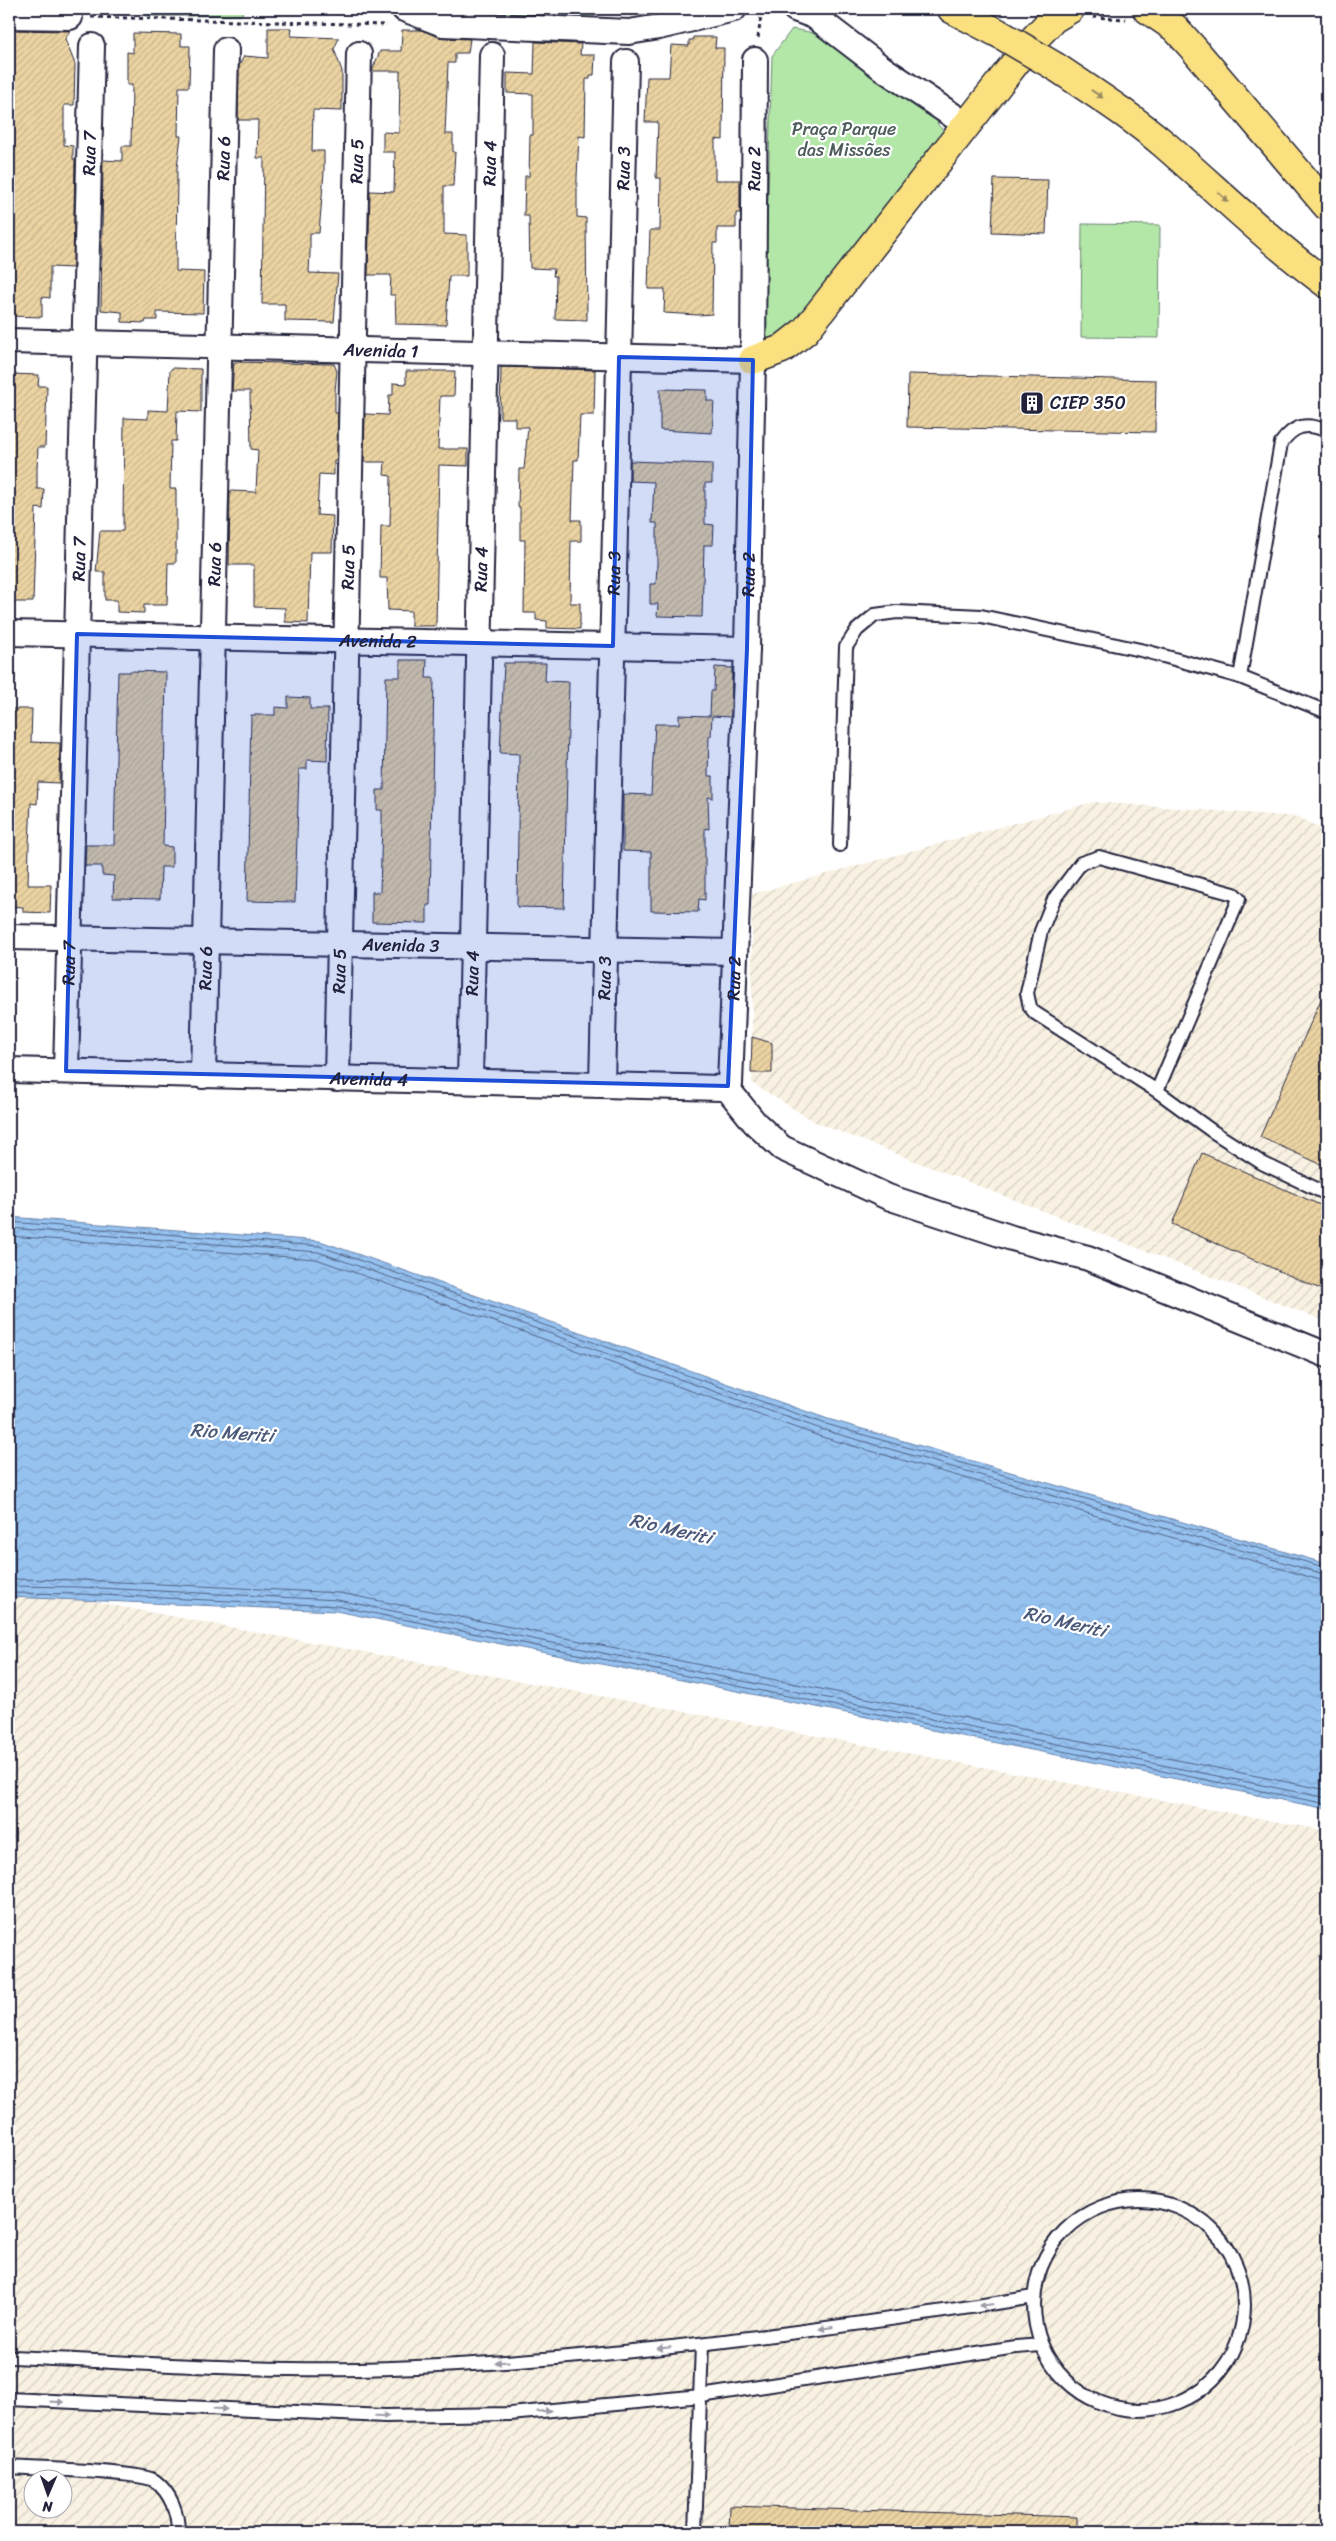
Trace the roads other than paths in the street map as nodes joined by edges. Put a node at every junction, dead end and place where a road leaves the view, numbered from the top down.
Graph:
1 (734, 9) edge
2 (796, 9) edge
3 (952, 9) edge
4 (1078, 14) edge
5 (1138, 14) edge
6 (9, 16) edge
7 (70, 17) road end
8 (396, 17) edge
9 (92, 46) dead end
10 (226, 50) dead end
11 (359, 54) dead end
12 (492, 55) dead end
13 (755, 60) road end
14 (626, 62) dead end
15 (967, 125) junction
16 (1327, 206) edge
17 (1327, 284) edge
18 (9, 341) edge
19 (85, 343) junction
20 (219, 346) junction
21 (352, 350) junction
22 (486, 353) junction
23 (619, 357) junction
24 (753, 360) junction
25 (1327, 431) edge
26 (9, 633) edge
27 (77, 634) junction
28 (213, 637) junction
29 (346, 640) junction
30 (479, 643) junction
31 (613, 646) junction
32 (747, 649) junction
33 (1240, 677) junction
34 (1327, 712) edge
35 (840, 845) dead end
36 (9, 937) edge
37 (70, 938) junction
38 (206, 941) junction
39 (340, 944) junction
40 (473, 947) junction
41 (605, 950) junction
42 (734, 952) junction
43 (9, 1070) edge
44 (66, 1071) junction
45 (203, 1076) junction
46 (337, 1079) junction
47 (470, 1081) junction
48 (602, 1084) junction
49 (727, 1087) junction
50 (1157, 1091) junction
51 (1327, 1194) edge
52 (1327, 1355) edge
53 (1034, 2298) junction
54 (702, 2345) junction
55 (1041, 2345) junction
56 (9, 2357) edge
57 (701, 2396) junction
58 (9, 2399) edge
59 (9, 2467) edge
60 (178, 2532) edge
61 (695, 2532) edge

1 - 8 street
2 - 15 street
3 -> 17 highway, bridge
4 - 15 highway
5 - 16 highway
6 - 7 street
9 - 19 street, Rua 7
10 - 20 street, Rua 6
11 - 21 street, Rua 5
12 - 22 street, Rua 4
13 - 24 street, Rua 2
14 - 23 street, Rua 3
15 - 24 highway
18 - 19 street, Avenida 1
19 - 20 street, Avenida 1
19 - 27 street, Rua 7
20 - 21 street, Avenida 1
20 - 28 street, Rua 6
21 - 22 street, Avenida 1
21 - 29 street, Rua 5
22 - 23 street, Avenida 1
22 - 30 street, Rua 4
23 - 24 street, Avenida 1
23 - 31 street, Rua 3
24 - 32 street, Rua 2
25 - 33 lane
26 - 27 street, Avenida 2
27 - 28 street, Avenida 2
27 - 37 street, Rua 7
28 - 29 street, Avenida 2
28 - 38 street, Rua 6
29 - 30 street, Avenida 2
29 - 39 street, Rua 5
30 - 31 street, Avenida 2
30 - 40 street, Rua 4
31 - 32 street, Avenida 2
31 - 41 street, Rua 3
32 - 42 street, Rua 2
33 - 34 lane
33 - 35 lane
36 - 37 street, Avenida 3
37 - 38 street, Avenida 3
37 - 44 street, Rua 7
38 - 39 street, Avenida 3
38 - 45 street, Rua 6
39 - 40 street, Avenida 3
39 - 46 street, Rua 5
40 - 41 street, Avenida 3
40 - 47 street, Rua 4
41 - 42 street, Avenida 3
41 - 48 street, Rua 3
42 - 49 street, Rua 2
43 - 44 street, Avenida 4
44 - 45 street, Avenida 4
45 - 46 street, Avenida 4
46 - 47 street, Avenida 4
47 - 48 street, Avenida 4
48 - 49 street, Avenida 4
49 - 52 street
50 - 50 lane
50 - 51 lane
53 -> 54 lane
53 - 55 lane
53 - 55 lane
54 -> 56 lane
54 - 57 lane
55 - 57 lane
58 -> 57 lane
57 - 61 lane
59 - 60 lane

